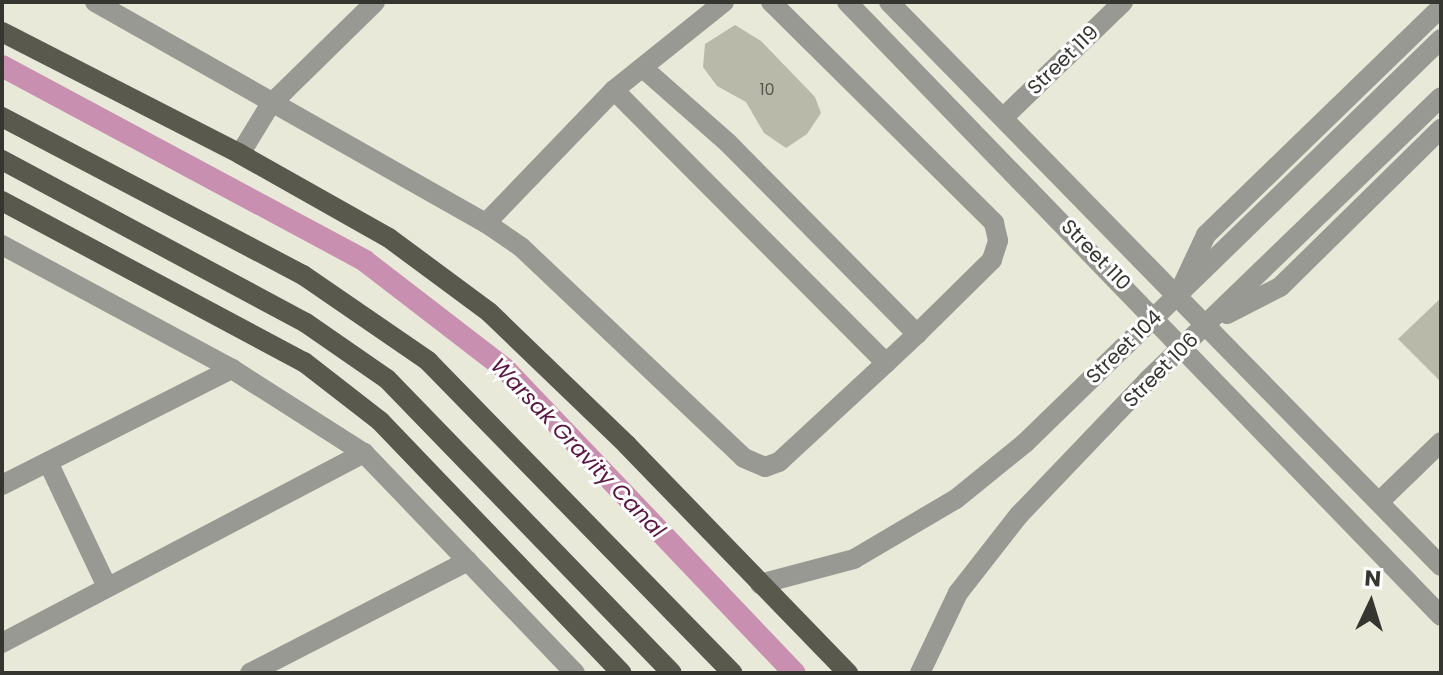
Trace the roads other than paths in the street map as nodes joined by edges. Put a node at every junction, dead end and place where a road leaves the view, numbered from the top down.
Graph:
1 (96, 2) edge
2 (375, 2) edge
3 (724, 2) edge
4 (771, 2) edge
5 (847, 2) edge
6 (889, 2) edge
7 (1123, 2) edge
8 (1441, 7) edge
9 (2, 32) edge
10 (1441, 39) edge
11 (643, 68) junction
12 (614, 90) junction
13 (1441, 97) edge
14 (270, 105) junction
15 (1335, 110) junction
16 (2, 117) edge
17 (1003, 118) junction
18 (1352, 125) junction
19 (1441, 129) edge
20 (240, 154) junction
21 (2, 160) edge
22 (1373, 164) junction
23 (1390, 179) junction
24 (2, 201) edge
25 (486, 223) junction
26 (2, 245) edge
27 (1177, 296) junction
28 (1156, 317) junction
29 (1206, 325) junction
30 (917, 334) junction
31 (1183, 347) junction
32 (886, 363) junction
33 (232, 369) junction
34 (1441, 442) edge
35 (364, 453) junction
36 (48, 462) junction
37 (480, 472) junction
38 (2, 485) edge
39 (453, 497) junction
40 (1380, 501) junction
41 (468, 561) junction
42 (1441, 566) edge
43 (760, 584) junction
44 (107, 587) junction
45 (1441, 616) edge
46 (2, 643) edge
47 (570, 672) edge
48 (250, 673) edge
49 (622, 673) edge
50 (672, 673) edge
51 (733, 673) edge
52 (848, 673) edge
53 (920, 673) edge

1 - 14 street
2 - 14 street
3 - 11 street
4 - 30 street
5 - 28 street, Street 110
6 - 17 street, Street 110
7 - 17 street, Street 119
8 - 15 street
9 - 20 main road
10 - 18 street, Street 104
11 - 12 street
11 - 30 street
12 - 25 street
12 - 32 street
13 - 22 street, Street 106
14 - 20 street
14 - 25 street
15 - 18 street
15 - 27 street
16 - 51 main road
17 - 27 street, Street 110
18 - 27 street, Street 104
19 - 23 street
20 - 43 main road
21 - 37 main road
22 - 23 street
22 - 29 street, Street 106
23 - 29 street
24 - 39 main road
25 - 32 street
26 - 33 street
27 - 28 street, Street 104
27 - 29 street, Street 110
28 - 31 street, Street 110
28 - 43 street, Street 104
29 - 31 street, Street 106
29 - 40 street, Street 110
30 - 32 street
31 - 45 street, Street 110
31 - 53 street, Street 106
33 - 35 street
33 - 36 street
34 - 40 street
35 - 41 street
35 - 44 street
36 - 38 street
36 - 44 street
37 - 39 main road
37 - 50 main road
39 - 49 main road
40 - 42 street, Street 110
41 - 47 street
41 - 48 street
43 - 52 main road
44 - 46 street

